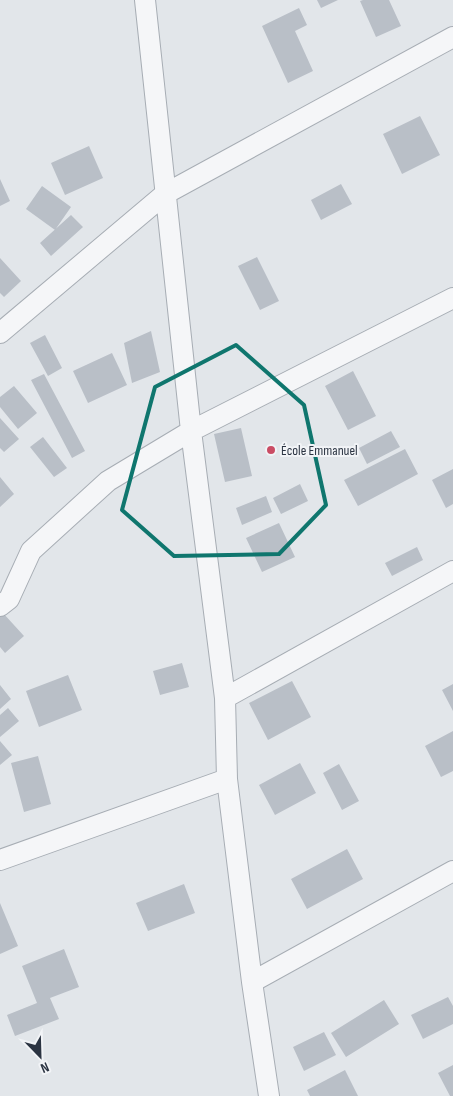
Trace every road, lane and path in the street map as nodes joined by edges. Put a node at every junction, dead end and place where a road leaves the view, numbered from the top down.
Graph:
1 (145, 0) edge
2 (453, 38) edge
3 (165, 194) junction
4 (453, 298) edge
5 (0, 333) edge
6 (191, 431) junction
7 (453, 571) edge
8 (0, 606) edge
9 (225, 698) junction
10 (227, 779) junction
11 (0, 860) edge
12 (453, 871) edge
13 (252, 982) junction
14 (269, 1096) edge

1 - 3 street
2 - 3 street
3 - 5 street
3 - 6 street
4 - 6 street
6 - 8 street
6 - 9 street
7 - 9 street
9 - 10 street
10 - 11 street
10 - 13 street
12 - 13 street
13 - 14 street

